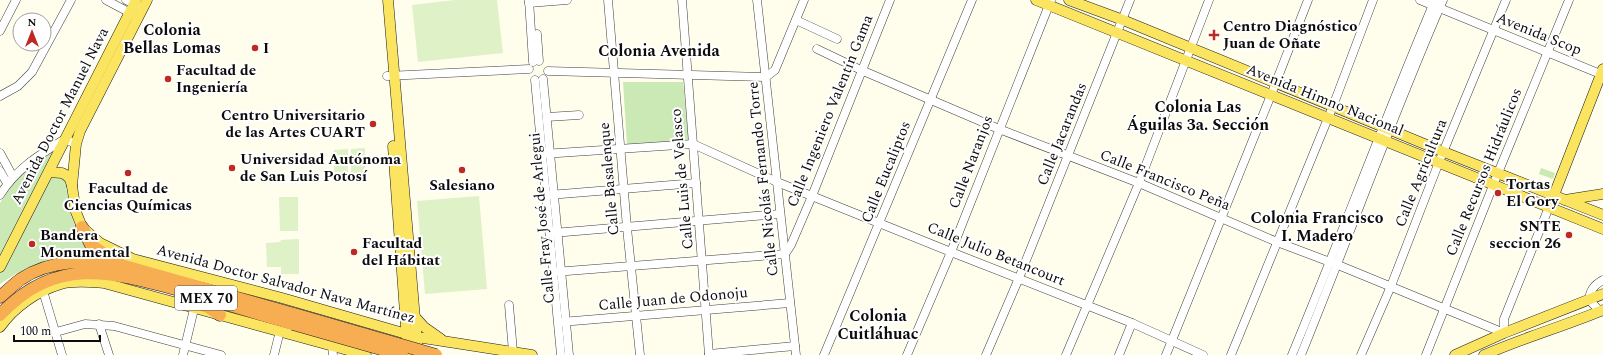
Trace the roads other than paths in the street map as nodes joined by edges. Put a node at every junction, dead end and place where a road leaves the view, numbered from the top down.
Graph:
1 (16, 0) edge
2 (71, 0) edge
3 (106, 0) edge
4 (381, 0) edge
5 (388, 0) edge
6 (567, 0) edge
7 (608, 0) edge
8 (682, 0) edge
9 (757, 0) edge
10 (804, 0) edge
11 (890, 0) edge
12 (972, 0) edge
13 (1036, 0) edge
14 (1069, 0) edge
15 (1130, 0) edge
16 (1209, 0) edge
17 (1308, 0) edge
18 (1373, 0) edge
19 (1420, 0) edge
20 (1506, 0) edge
21 (1569, 0) edge
22 (531, 1) edge
23 (1050, 2) edge
24 (1437, 3) edge
25 (136, 6) edge
26 (796, 20) junction
27 (1123, 20) junction
28 (1493, 30) junction
29 (0, 31) edge
30 (1118, 33) junction
31 (837, 39) dead end
32 (1190, 48) junction
33 (817, 49) dead end
34 (1547, 52) junction
35 (1186, 60) junction
36 (534, 64) junction
37 (861, 70) junction
38 (548, 71) junction
39 (1602, 73) edge
40 (614, 74) junction
41 (390, 76) junction
42 (688, 76) junction
43 (766, 77) junction
44 (539, 79) junction
45 (1276, 83) junction
46 (1271, 95) junction
47 (0, 96) edge
48 (930, 100) junction
49 (1333, 106) junction
50 (579, 115) dead end
51 (547, 117) junction
52 (1327, 117) junction
53 (1386, 128) junction
54 (999, 129) junction
55 (65, 139) junction
56 (1381, 139) junction
57 (76, 144) junction
58 (693, 144) junction
59 (620, 149) junction
60 (1444, 152) junction
61 (0, 154) edge
62 (547, 154) junction
63 (1069, 156) junction
64 (1439, 162) junction
65 (0, 171) edge
66 (49, 172) junction
67 (1498, 173) junction
68 (13, 177) junction
69 (777, 182) junction
70 (7, 183) junction
71 (696, 183) junction
72 (1139, 183) junction
73 (1493, 184) junction
74 (72, 186) junction
75 (624, 188) junction
76 (1603, 194) edge
77 (0, 195) edge
78 (550, 195) junction
79 (1554, 195) junction
80 (812, 196) junction
81 (1565, 200) junction
82 (1549, 207) junction
83 (780, 214) junction
84 (1603, 216) edge
85 (1222, 218) junction
86 (699, 221) junction
87 (880, 223) junction
88 (82, 227) junction
89 (627, 228) junction
90 (1603, 229) edge
91 (554, 233) junction
92 (1277, 242) junction
93 (951, 252) junction
94 (785, 254) junction
95 (702, 260) junction
96 (1334, 263) junction
97 (631, 266) junction
98 (0, 267) edge
99 (41, 270) junction
100 (120, 270) junction
101 (558, 272) junction
102 (1019, 278) junction
103 (1603, 280) edge
104 (1391, 286) junction
105 (0, 288) edge
106 (43, 291) junction
107 (1603, 294) edge
108 (0, 297) edge
109 (1589, 300) junction
110 (790, 303) junction
111 (1087, 305) junction
112 (509, 306) dead end
113 (194, 309) junction
114 (1446, 309) junction
115 (706, 311) junction
116 (1601, 311) edge
117 (0, 315) edge
118 (220, 315) junction
119 (636, 316) junction
120 (411, 317) junction
121 (293, 319) junction
122 (562, 322) junction
123 (1132, 323) junction
124 (99, 324) junction
125 (0, 327) edge
126 (380, 327) junction
127 (391, 330) junction
128 (280, 331) junction
129 (56, 332) junction
130 (1504, 333) junction
131 (412, 336) junction
132 (444, 341) junction
133 (1171, 342) junction
134 (186, 345) junction
135 (795, 346) junction
136 (332, 351) edge
137 (513, 352) junction
138 (709, 354) edge
139 (62, 355) edge
140 (109, 355) edge
141 (183, 355) edge
142 (221, 355) edge
143 (274, 355) edge
144 (366, 355) edge
145 (384, 355) edge
146 (402, 355) edge
147 (408, 355) edge
148 (417, 355) edge
149 (435, 355) edge
150 (532, 355) edge
151 (561, 355) edge
152 (569, 355) edge
153 (640, 355) edge
154 (796, 355) edge
155 (824, 355) edge
156 (907, 355) edge
157 (986, 355) edge
158 (1066, 355) edge
159 (1119, 355) edge
160 (1166, 355) edge
161 (1203, 355) edge
162 (1231, 355) edge
163 (1292, 355) edge
164 (1301, 355) edge
165 (1361, 355) edge
166 (1426, 355) edge
167 (1455, 355) edge
168 (1484, 355) edge

1 - 29 street
2 - 47 street
3 - 25 street
4 - 41 main road
5 - 41 main road
6 - 22 street
7 - 40 street, Calle Basalenque
8 - 42 street, Calle Luis de Velasco
9 - 43 street, Calle Nicolás Fernando Torre
10 - 26 street
11 - 37 street, Calle Ingeniero Valentín Gama
12 - 48 street, Calle Eucaliptos
13 - 23 main road, Avenida Himno Nacional
14 - 27 main road, Avenida Himno Nacional
15 - 27 street, Calle Jacarandas
16 - 32 street
17 - 45 street
18 - 49 street
19 - 24 street, Avenida Scop
20 - 28 street, Calle Agricultura
21 - 34 street, Calle Recursos Hidráulicos
22 - 36 street
23 - 30 main road, Avenida Himno Nacional
23 - 54 street, Calle Naranjos
24 - 28 street, Avenida Scop
24 - 53 street
25 - 55 main road, Avenida Doctor Manuel Nava
25 - 57 main road, Avenida Doctor Manuel Nava
26 - 31 street
26 - 43 street
27 - 30 street, Calle Jacarandas
27 - 32 main road, Avenida Himno Nacional
28 - 34 street, Avenida Scop
28 - 60 street, Calle Agricultura
30 - 35 main road, Avenida Himno Nacional
30 - 63 street, Calle Jacarandas
32 - 35 street
32 - 45 main road, Avenida Himno Nacional
33 - 37 street, Calle Francisco Peña
34 - 39 street, Avenida Scop
34 - 67 street, Calle Recursos Hidráulicos
35 - 46 main road, Avenida Himno Nacional
35 - 72 street
36 - 38 street
36 - 41 street
36 - 44 street
37 - 48 street, Calle Francisco Peña
37 - 80 street, Calle Ingeniero Valentín Gama
38 - 40 street
38 - 44 street
39 - 79 main road
40 - 42 street
40 - 59 street, Calle Basalenque
41 - 120 main road
42 - 43 street
42 - 58 street, Calle Luis de Velasco
43 - 69 street, Calle Nicolás Fernando Torre
44 - 51 street, Calle Fray José de Arlegui
44 - 62 street, Calle Fray José de Arlegui
45 - 46 street
45 - 49 main road, Avenida Himno Nacional
46 - 52 main road, Avenida Himno Nacional
46 - 85 street
48 - 54 street, Calle Francisco Peña
48 - 87 street, Calle Eucaliptos
49 - 52 street
49 - 53 main road, Avenida Himno Nacional
50 - 51 street
51 - 62 street, Calle Fray José de Arlegui
52 - 56 main road, Avenida Himno Nacional
52 - 92 street
53 - 56 street
53 - 60 main road, Avenida Himno Nacional
54 - 63 street, Calle Francisco Peña
54 - 93 street, Calle Naranjos
55 - 57 street
55 - 66 main road, Avenida Doctor Manuel Nava
55 - 68 street
56 - 64 main road, Avenida Himno Nacional
56 - 96 street
57 - 74 main road, Avenida Doctor Manuel Nava
58 - 59 street
58 - 69 street, Calle Julio Betancourt
58 - 71 street, Calle Luis de Velasco
59 - 62 street
59 - 75 street, Calle Basalenque
60 - 64 street, Calle Agricultura
60 - 67 main road, Avenida Himno Nacional
61 - 68 street
62 - 78 street, Calle Fray José de Arlegui
63 - 72 street, Calle Francisco Peña
63 - 102 street, Calle Jacarandas
64 - 73 main road, Avenida Himno Nacional
64 - 104 street, Calle Agricultura
65 - 70 street
66 - 74 main road
66 - 98 main road, Avenida Doctor Manuel Nava
67 - 73 street, Calle Recursos Hidráulicos
67 - 79 main road, Avenida Himno Nacional
68 - 70 street
69 - 80 street, Calle Julio Betancourt
69 - 83 street, Calle Nicolás Fernando Torre
70 - 77 street
71 - 75 street
71 - 86 street, Calle Luis de Velasco
72 - 85 street, Calle Francisco Peña
72 - 111 street
73 - 82 main road, Avenida Himno Nacional
73 - 114 street, Calle Recursos Hidráulicos
74 - 88 main road, Avenida Doctor Salvador Nava Martínez
75 - 78 street
75 - 89 street, Calle Basalenque
76 - 81 main road
78 - 91 street, Calle Fray José de Arlegui
79 - 81 main road, Avenida Himno Nacional
80 - 87 street, Calle Julio Betancourt
80 - 94 street, Calle Ingeniero Valentín Gama
81 - 84 main road, Avenida Himno Nacional
82 - 90 main road, Avenida Himno Nacional
82 - 130 street
83 - 86 street
83 - 94 street, Calle Nicolás Fernando Torre
85 - 92 street, Calle Francisco Peña
85 - 133 street
86 - 89 street
86 - 95 street, Calle Luis de Velasco
87 - 93 street, Calle Julio Betancourt
87 - 155 street, Calle Eucaliptos
88 - 100 highway
88 - 126 main road, Avenida Doctor Salvador Nava Martínez
89 - 91 street
89 - 97 street, Calle Basalenque
91 - 101 street, Calle Fray José de Arlegui
92 - 96 street, Calle Francisco Peña
92 - 162 street
93 - 102 street, Calle Julio Betancourt
93 - 156 street, Calle Naranjos
94 - 95 street
94 - 110 street, Calle Nicolás Fernando Torre
95 - 97 street
95 - 115 street, Calle Luis de Velasco
96 - 104 street, Calle Francisco Peña
96 - 163 street
96 - 164 street
97 - 101 street
97 - 119 street, Calle Basalenque
99 - 100 highway, Avenida Doctor Salvador Nava Martínez / MEX 70
99 - 105 highway
99 - 108 highway, Avenida Doctor Salvador Nava Martínez / MEX 70
100 - 117 highway, Avenida Doctor Salvador Nava Martínez / MEX 70
100 - 118 highway
100 - 121 highway, Avenida Doctor Salvador Nava Martínez / MEX 70
101 - 122 street, Calle Fray José de Arlegui
102 - 111 street, Calle Julio Betancourt
102 - 157 street, Calle Jacarandas
103 - 109 street
104 - 114 street, Calle Francisco Peña
104 - 165 street, Calle Agricultura
106 - 113 main road
106 - 125 main road
106 - 129 street
107 - 109 main road
109 - 116 street
109 - 130 main road
110 - 115 street, Calle Juan de Odonoju
110 - 135 street, Calle Nicolás Fernando Torre
111 - 123 street, Calle Julio Betancourt
111 - 158 street
112 - 137 street
113 - 118 main road
113 - 134 street
114 - 130 street, Calle Francisco Peña
114 - 166 street, Calle Recursos Hidráulicos
115 - 119 street, Calle Juan de Odonoju
115 - 138 street, Calle Luis de Velasco
116 - 168 main road
118 - 128 main road
119 - 122 street, Calle Juan de Odonoju
119 - 153 street, Calle Basalenque
120 - 127 main road
120 - 131 main road
120 - 132 main road
121 - 146 highway, Avenida Doctor Salvador Nava Martínez / MEX 70, bridge
121 - 149 highway, Avenida Doctor Salvador Nava Martínez / MEX 70, bridge
122 - 151 street, Calle Fray José de Arlegui
122 - 152 street, Calle Fray José de Arlegui
123 - 133 street, Calle Julio Betancourt
123 - 159 street
124 - 129 street
124 - 134 street
124 - 140 street
126 - 127 main road, Avenida Doctor Salvador Nava Martínez
126 - 145 main road
127 - 131 main road, Avenida Doctor Salvador Nava Martínez
128 - 136 main road
128 - 143 street
129 - 139 street
130 - 167 main road
131 - 132 main road, Avenida Doctor Salvador Nava Martínez
131 - 147 main road
131 - 148 main road
132 - 137 main road, Avenida Doctor Salvador Nava Martínez
132 - 149 main road
133 - 160 street
133 - 161 street, Calle Julio Betancourt
134 - 141 street
134 - 142 street
135 - 138 street
135 - 154 street, Calle Nicolás Fernando Torre
136 - 144 main road
137 - 150 main road, Avenida Doctor Salvador Nava Martínez

